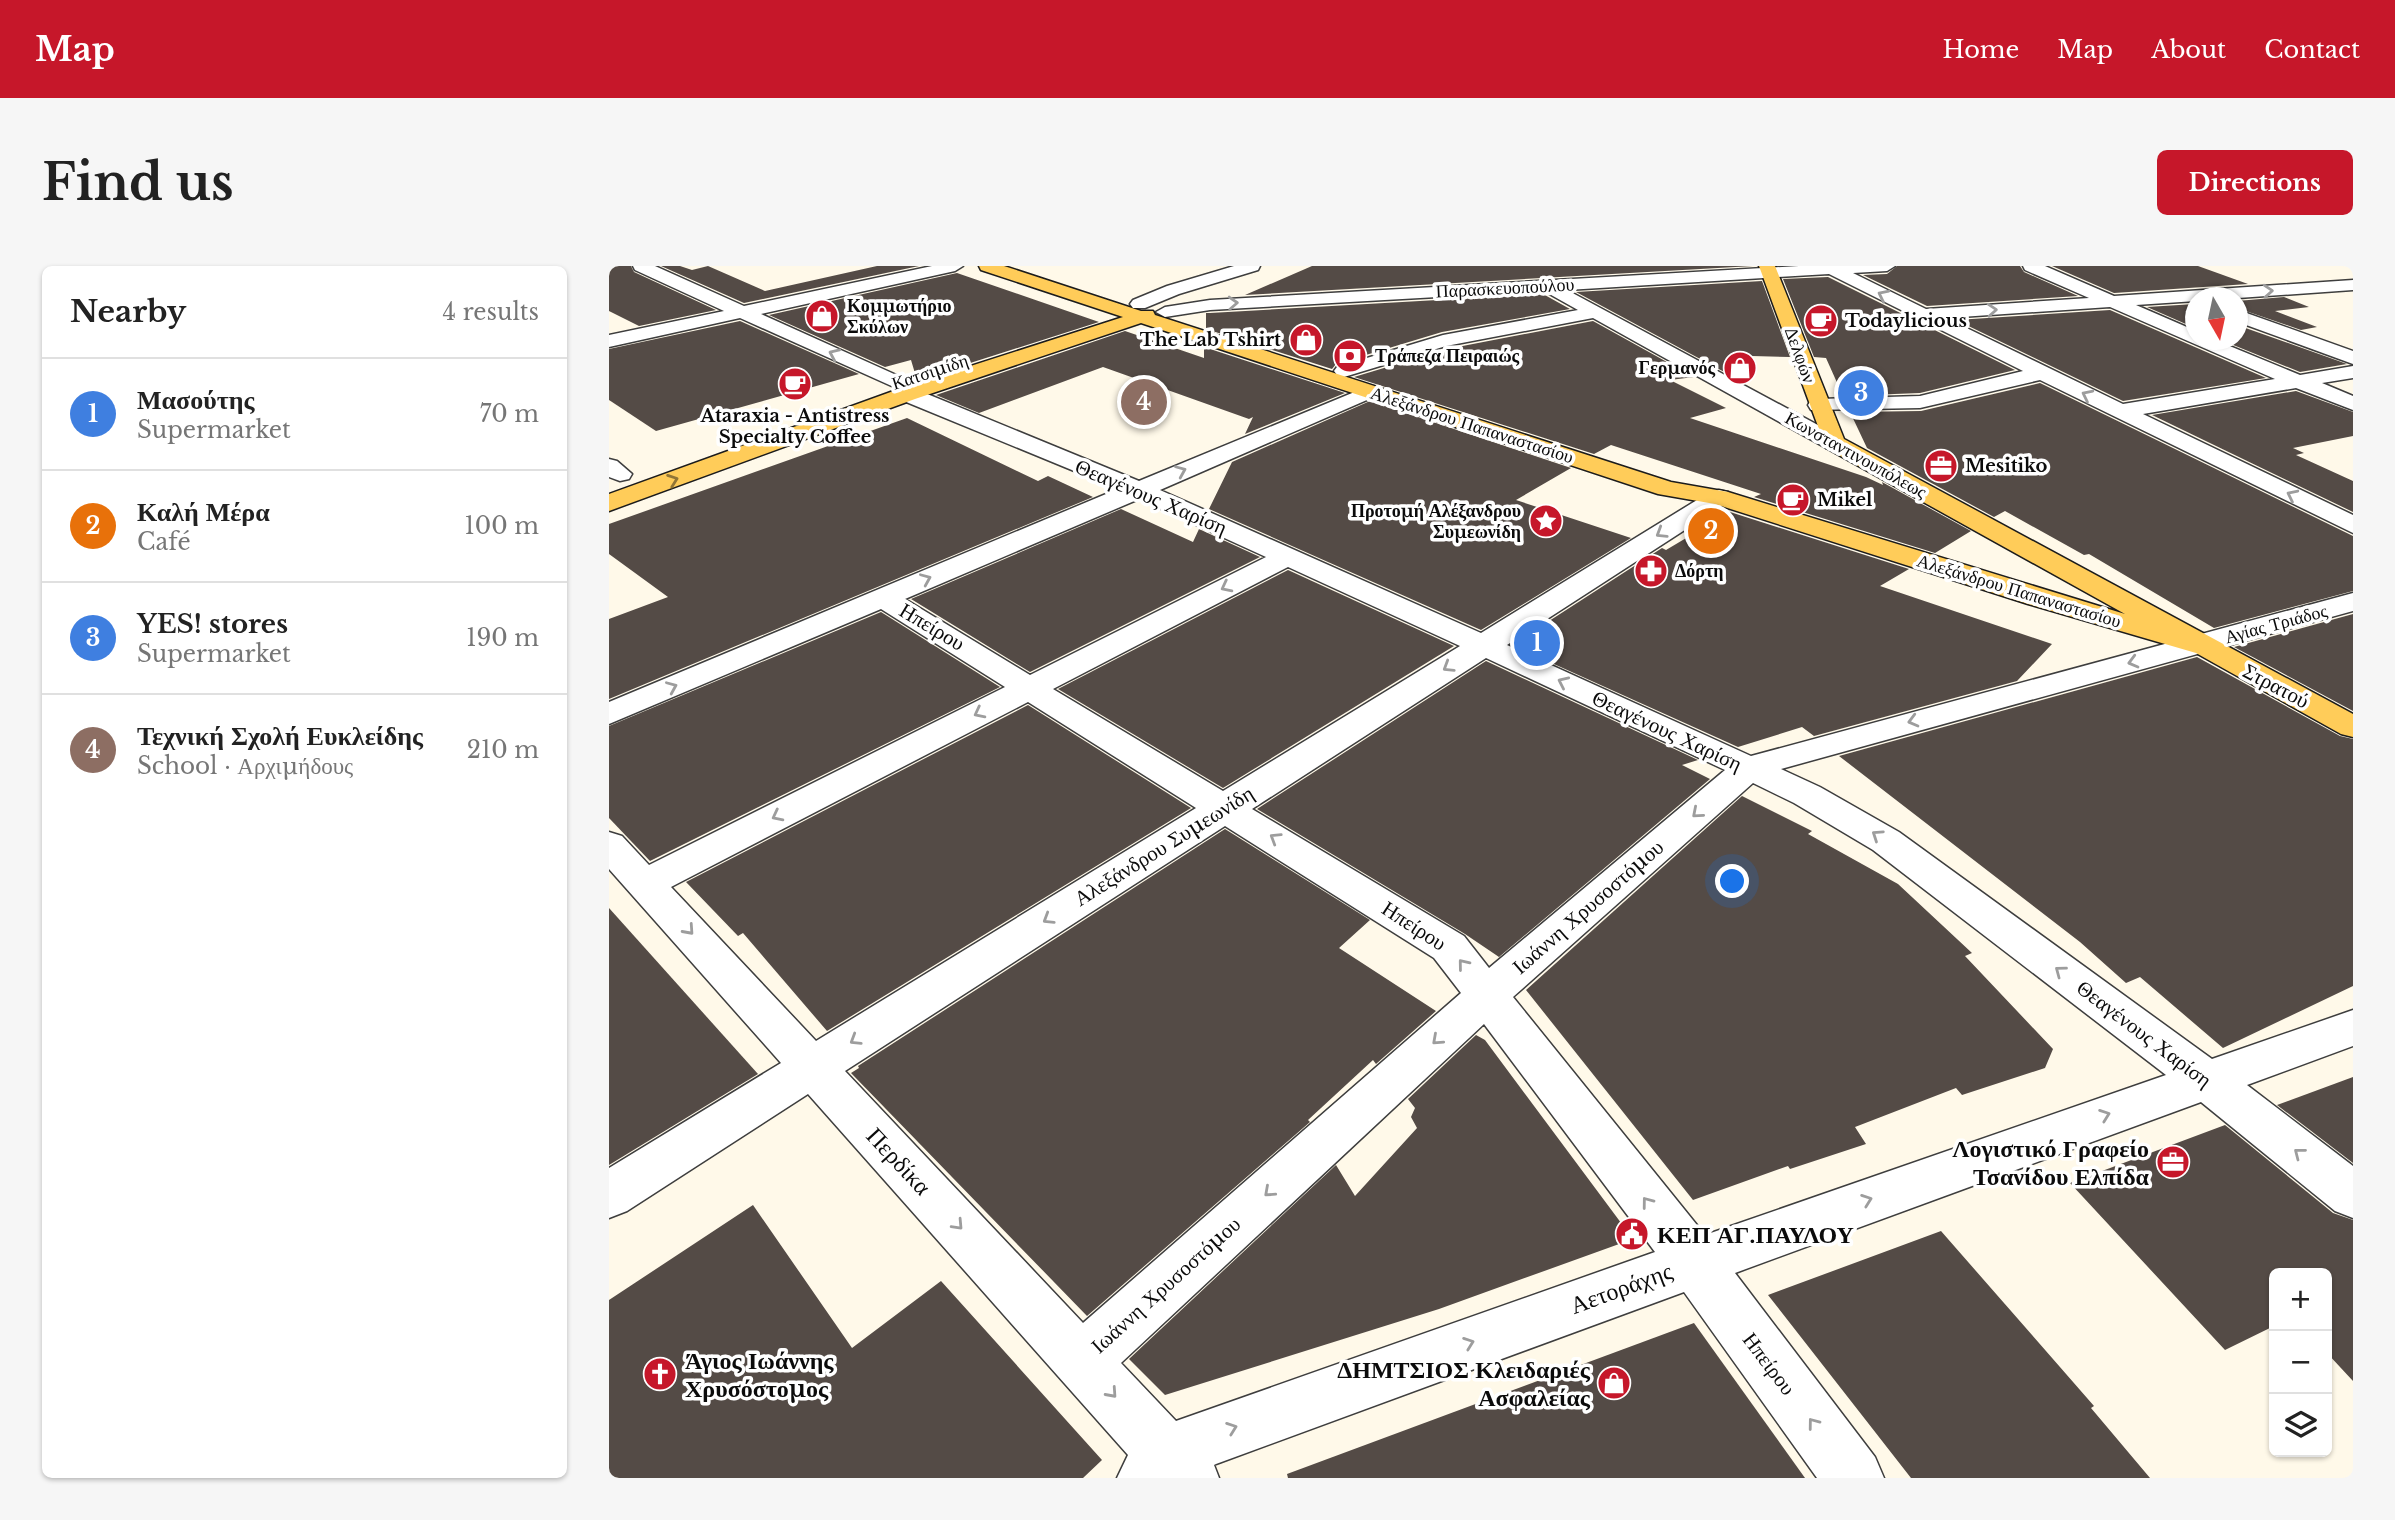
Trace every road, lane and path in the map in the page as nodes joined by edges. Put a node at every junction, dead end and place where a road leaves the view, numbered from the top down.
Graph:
1 (641, 266) edge
2 (955, 266) edge
3 (988, 266) edge
4 (1023, 266) edge
5 (1252, 266) edge
6 (1887, 266) edge
7 (2031, 266) edge
8 (1768, 269) edge
9 (1832, 269) junction
10 (2295, 270) dead end
11 (1521, 271) dead end
12 (1546, 285) junction
13 (2348, 287) edge
14 (2248, 294) edge
15 (2185, 298) edge
16 (2111, 302) junction
17 (1133, 311) junction
18 (1165, 312) junction
19 (1597, 312) junction
20 (742, 313) junction
21 (1924, 314) junction
22 (2248, 320) edge
23 (2185, 334) edge
24 (609, 341) edge
25 (2223, 350) edge
26 (2353, 358) edge
27 (1344, 370) junction
28 (2353, 372) edge
29 (2042, 373) junction
30 (2297, 382) junction
31 (902, 388) junction
32 (1369, 392) junction
33 (2353, 404) edge
34 (1819, 405) junction
35 (2119, 411) junction
36 (1834, 443) junction
37 (613, 473) edge
38 (1138, 489) junction
39 (1719, 497) junction
40 (609, 503) edge
41 (2353, 525) edge
42 (1287, 556) junction
43 (883, 598) junction
44 (2353, 603) edge
45 (1483, 645) junction
46 (2199, 645) junction
47 (1031, 687) junction
48 (609, 714) edge
49 (2353, 727) edge
50 (1749, 768) junction
51 (1225, 807) junction
52 (609, 845) edge
53 (646, 883) junction
54 (1488, 994) junction
55 (2353, 1028) edge
56 (813, 1067) junction
57 (2205, 1079) junction
58 (609, 1195) edge
59 (2353, 1195) edge
60 (1694, 1262) junction
61 (1082, 1361) junction
62 (1169, 1471) edge
63 (1854, 1478) edge

1 - 20 street, Θεαγένους Χαρίση
2 - 20 street
3 - 17 main road, Αλεξάνδρου Παπαναστασίου
4 - 17 main road, Αλεξάνδρου Παπαναστασίου
5 - 17 street, Κατσιμίδη
6 - 9 street, Παρασκευοπούλου
7 - 16 street
8 - 9 street, Παρασκευοπούλου
8 - 12 street, Παρασκευοπούλου
8 - 34 main road, Δελφών
21 -> 9 street
10 - 13 street
11 - 12 street, Κωνσταντινουπόλεως
18 -> 12 street, Παρασκευοπούλου
12 - 19 street, Κωνσταντινουπόλεως
14 -> 13 street
15 - 16 street
21 -> 16 street
16 - 23 street
17 - 18 main road, Κατσιμίδη
17 - 31 main road, Κατσιμίδη
17 - 32 main road, Αλεξάνδρου Παπαναστασίου
18 - 27 main road, Αλεξάνδρου Παπαναστασίου
19 - 27 street
19 - 36 street, Κωνσταντινουπόλεως
20 - 24 street
31 -> 20 street, Θεαγένους Χαρίση
21 - 29 street
22 - 26 street
25 - 30 street
27 - 39 main road, Αλεξάνδρου Παπαναστασίου
28 - 30 street
29 - 34 street
35 -> 29 street
30 - 33 street
30 - 35 street
31 - 37 main road, Κατσιμίδη
31 - 38 street, Θεαγένους Χαρίση
40 -> 31 main road, Κατσιμίδη
38 -> 32 street
32 - 39 main road, Αλεξάνδρου Παπαναστασίου
34 - 36 main road, Δελφών
41 -> 35 street
36 - 46 main road, Κωνσταντινουπόλεως
38 - 42 street, Θεαγένους Χαρίση
43 -> 38 street
39 -> 45 street, Αλεξάνδρου Συμεωνίδη
39 - 46 main road, Αλεξάνδρου Παπαναστασίου
42 - 45 street, Θεαγένους Χαρίση
42 -> 47 street
43 - 47 street, Ηπείρου
48 -> 43 street
44 - 46 street, Αγίας Τριάδος
50 -> 45 street, Θεαγένους Χαρίση
45 -> 51 street, Αλεξάνδρου Συμεωνίδη
46 - 49 main road, Στρατού
46 -> 50 street, Ιωάννη Χρυσοστόμου
47 - 51 street, Ηπείρου
47 -> 53 street
50 -> 54 street, Ιωάννη Χρυσοστόμου
57 -> 50 street, Θεαγένους Χαρίση
54 -> 51 street, Ηπείρου
51 -> 56 street, Αλεξάνδρου Συμεωνίδη
52 - 53 street, Περδίκα
53 -> 56 street, Περδίκα
60 -> 54 street, Ηπείρου
54 -> 61 street, Ιωάννη Χρυσοστόμου
55 - 57 street, Αετοράχης
56 - 58 street, Αλεξάνδρου Συμεωνίδη
56 -> 61 street, Περδίκα
59 -> 57 street, Θεαγένους Χαρίση
60 -> 57 street, Αετοράχης
62 -> 60 street, Αετοράχης
63 -> 60 street, Ηπείρου
61 -> 62 street, Περδίκα

